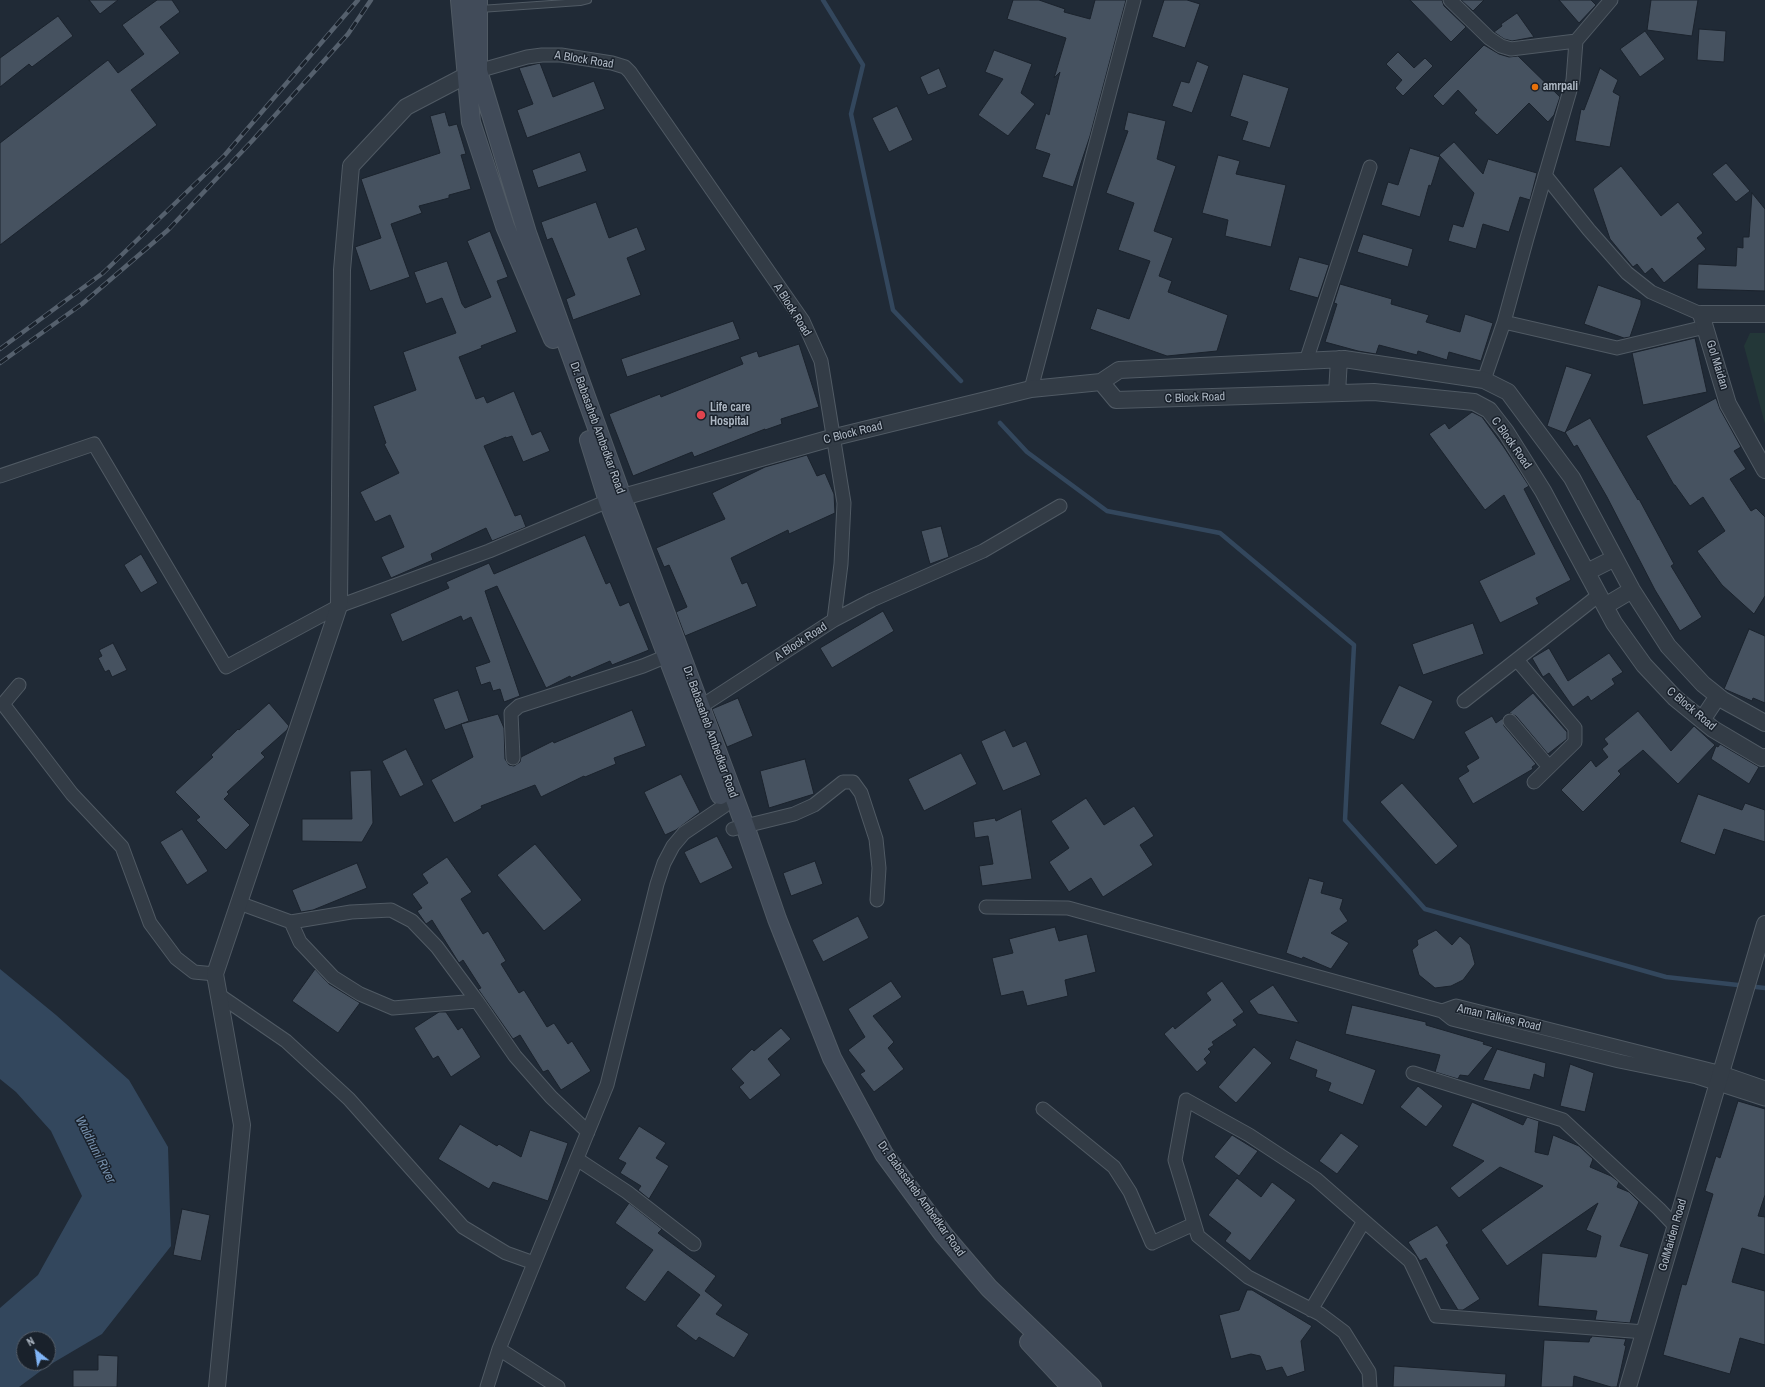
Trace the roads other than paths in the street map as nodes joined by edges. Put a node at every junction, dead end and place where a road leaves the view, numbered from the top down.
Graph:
1 (588, 0) edge
2 (1134, 0) edge
3 (1450, 0) edge
4 (1611, 0) edge
5 (469, 8) edge
6 (1576, 41) junction
7 (472, 73) junction
8 (1370, 167) dead end
9 (1545, 176) junction
10 (1765, 314) edge
11 (1703, 321) junction
12 (1504, 322) junction
13 (1339, 359) junction
14 (1306, 361) junction
15 (1456, 376) junction
16 (1484, 380) junction
17 (1101, 382) junction
18 (1031, 389) junction
19 (1337, 393) junction
20 (1455, 402) junction
21 (1524, 412) junction
22 (1501, 425) junction
23 (835, 437) junction
24 (1765, 470) edge
25 (0, 476) edge
26 (615, 499) junction
27 (1060, 506) dead end
28 (1615, 558) junction
29 (1587, 572) junction
30 (1632, 590) junction
31 (1602, 600) junction
32 (339, 606) junction
33 (834, 620) junction
34 (667, 656) junction
35 (1516, 660) junction
36 (19, 685) dead end
37 (1718, 696) junction
38 (1464, 701) dead end
39 (2, 704) edge
40 (695, 711) junction
41 (1702, 720) junction
42 (1510, 721) dead end
43 (1765, 723) edge
44 (1765, 757) edge
45 (513, 758) dead end
46 (1549, 767) junction
47 (1534, 782) dead end
48 (724, 806) junction
49 (739, 828) junction
50 (877, 900) dead end
51 (239, 903) junction
52 (986, 906) dead end
53 (291, 922) junction
54 (1765, 924) edge
55 (215, 974) junction
56 (219, 995) junction
57 (477, 1001) junction
58 (1413, 1073) dead end
59 (1720, 1078) junction
60 (1765, 1088) edge
61 (1765, 1099) edge
62 (1044, 1109) dead end
63 (588, 1132) junction
64 (577, 1158) junction
65 (916, 1204) junction
66 (1364, 1221) junction
67 (1194, 1224) junction
68 (1676, 1227) junction
69 (694, 1244) dead end
70 (534, 1263) junction
71 (1311, 1310) junction
72 (1645, 1332) junction
73 (499, 1349) junction
74 (217, 1387) edge
75 (487, 1387) edge
76 (558, 1387) edge
77 (1071, 1387) edge
78 (1092, 1387) edge
79 (1370, 1387) edge
80 (1628, 1387) edge

1 - 5 lane
2 - 18 street
3 - 6 street
4 - 6 street
5 - 7 main road, Dr. Babasaheb Ambedkar Road
6 - 9 street
7 - 23 street, A Block Road
7 - 26 main road, Dr. Babasaheb Ambedkar Road
7 - 32 street
8 - 14 street
9 - 11 street
9 - 12 street
10 - 11 street
11 - 12 street
11 - 24 street, Gol Maidan
12 - 16 street
13 - 14 street, C Block Road
13 - 15 street, C Block Road
13 - 19 street
14 - 17 street, C Block Road
15 - 16 street, C Block Road
15 - 20 street
16 - 21 street, C Block Road
17 - 18 street, C Block Road
17 - 19 street, C Block Road
18 - 23 street, C Block Road
19 - 20 street, C Block Road
20 - 22 street, C Block Road
21 - 22 street
21 - 28 street, C Block Road
22 - 29 street, C Block Road
23 - 26 street, C Block Road
23 - 33 street, A Block Road
25 - 32 street
26 - 32 street
26 - 34 main road, Dr. Babasaheb Ambedkar Road
26 - 40 main road, Dr. Babasaheb Ambedkar Road
27 - 33 street
28 - 29 street
28 - 30 street, C Block Road
29 - 31 street, C Block Road
30 - 31 street
30 - 37 street, C Block Road
31 - 35 street
31 - 41 street, C Block Road
32 - 51 street
33 - 40 street, A Block Road
34 - 40 main road, Dr. Babasaheb Ambedkar Road
34 - 45 street
35 - 38 street
35 - 46 street
36 - 39 street
37 - 41 street
37 - 43 street, C Block Road
39 - 55 street
40 - 48 main road, Dr. Babasaheb Ambedkar Road
40 - 49 main road, Dr. Babasaheb Ambedkar Road
41 - 44 street, C Block Road
42 - 46 street
46 - 47 street
48 - 49 main road, Dr. Babasaheb Ambedkar Road
48 - 63 street
49 - 50 street
49 - 65 main road, Dr. Babasaheb Ambedkar Road
51 - 53 street
51 - 55 street
52 - 59 street, Aman Talkies Road
53 - 57 street
53 - 57 street
54 - 59 street, GolMaiden Road
55 - 56 street
56 - 70 street
56 - 74 street
57 - 63 street
58 - 68 street
59 - 60 street, Aman Talkies Road
59 - 61 street, Aman Talkies Road
59 - 68 street, GolMaiden Road
62 - 67 street
63 - 64 street
64 - 69 street
64 - 70 street
65 - 77 main road, Dr. Babasaheb Ambedkar Road
65 - 78 main road, Dr. Babasaheb Ambedkar Road
66 - 67 street
66 - 71 street
66 - 72 street
67 - 71 street
68 - 72 street, GolMaiden Road
70 - 73 street
71 - 79 street
72 - 80 street, GolMaiden Road
73 - 75 street
73 - 76 street

